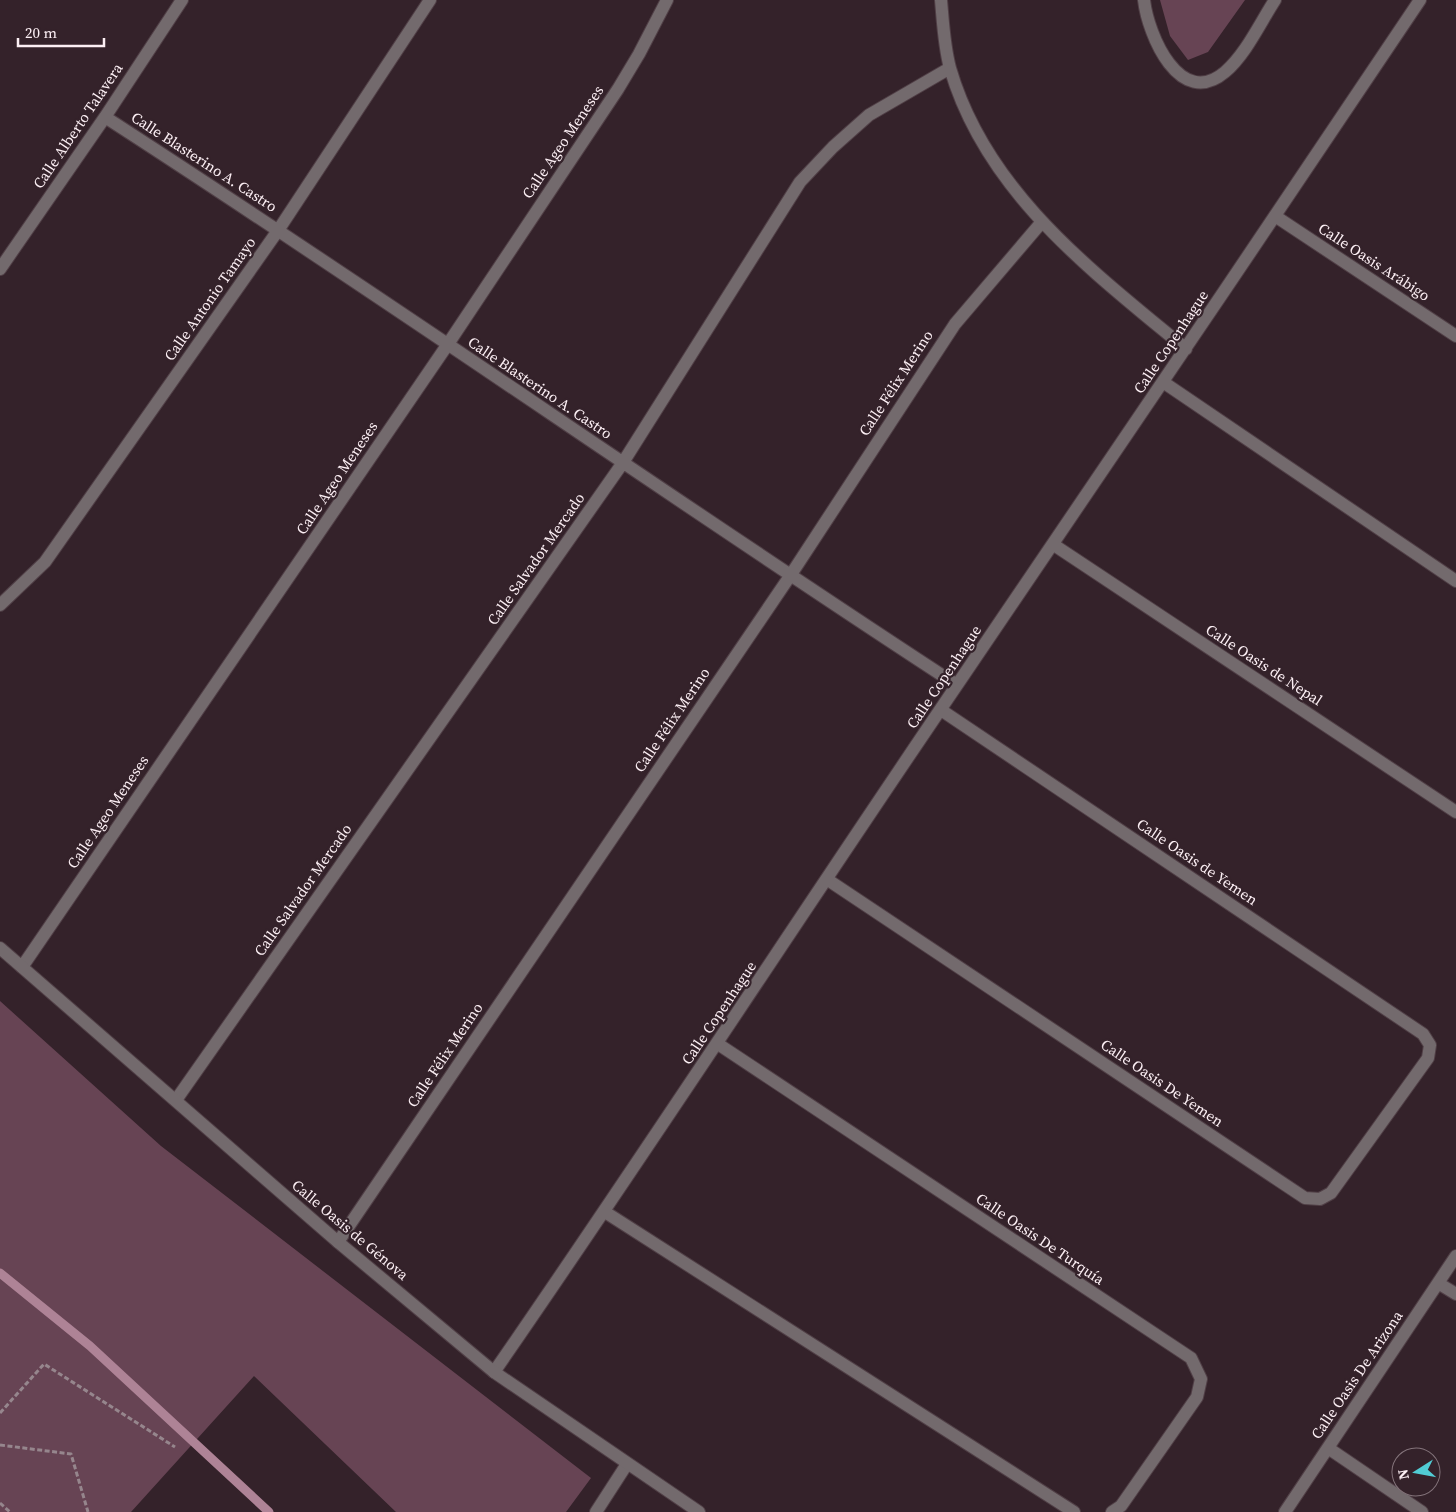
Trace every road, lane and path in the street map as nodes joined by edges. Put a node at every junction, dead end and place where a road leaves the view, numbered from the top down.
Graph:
1 (182, 0) edge
2 (430, 0) edge
3 (667, 0) edge
4 (941, 0) edge
5 (1144, 0) edge
6 (1274, 0) edge
7 (1420, 0) edge
8 (950, 68) junction
9 (105, 118) junction
10 (1275, 216) junction
11 (1042, 223) junction
12 (279, 229) junction
13 (0, 269) edge
14 (1456, 336) edge
15 (448, 344) junction
16 (1186, 350) junction
17 (1164, 382) junction
18 (622, 464) junction
19 (1054, 545) junction
20 (790, 576) junction
21 (1456, 581) edge
22 (0, 605) edge
23 (957, 685) junction
24 (941, 710) junction
25 (1456, 812) edge
26 (828, 880) junction
27 (0, 948) edge
28 (22, 967) junction
29 (718, 1044) junction
30 (1430, 1045) joint
31 (176, 1100) junction
32 (605, 1212) junction
33 (338, 1242) junction
34 (1456, 1256) edge
35 (1438, 1283) junction
36 (1456, 1294) edge
37 (494, 1372) junction
38 (0, 1413) edge
39 (0, 1446) edge
40 (175, 1447) dead end
41 (1328, 1448) junction
42 (627, 1464) junction
43 (0, 1503) edge
44 (10, 1512) edge
45 (88, 1512) edge
46 (596, 1512) edge
47 (699, 1512) edge
48 (1074, 1512) edge
49 (1112, 1512) edge
50 (1285, 1512) edge
51 (1422, 1512) edge

1 - 9 street, Calle Alberto Talavera
2 - 12 street, Calle Antonio Tamayo
3 - 15 street, Calle Ageo Meneses
4 - 8 street
5 - 6 street
7 - 10 street, Calle Copenhague
8 - 11 street
8 - 18 street, Calle Salvador Mercado
9 - 12 street, Calle Blasterino A. Castro
9 - 13 street, Calle Alberto Talavera
10 - 14 street, Calle Oasis Arábigo
10 - 16 street, Calle Copenhague
11 - 16 street
11 - 20 street, Calle Félix Merino
12 - 15 street, Calle Blasterino A. Castro
12 - 22 street, Calle Antonio Tamayo
15 - 18 street, Calle Blasterino A. Castro
15 - 28 street, Calle Ageo Meneses
16 - 17 street, Calle Copenhague
17 - 19 street, Calle Copenhague
17 - 21 street
18 - 20 street, Calle Blasterino A. Castro
18 - 31 street, Calle Salvador Mercado
19 - 23 street, Calle Copenhague
19 - 25 street, Calle Oasis de Nepal
20 - 23 street, Calle Blasterino A. Castro
20 - 33 street, Calle Félix Merino
23 - 24 street, Calle Copenhague
24 - 26 street, Calle Copenhague
24 - 30 street, Calle Oasis de Yemen
26 - 29 street, Calle Copenhague
26 - 30 street, Calle Oasis De Yemen
27 - 28 street, Calle Oasis de Génova
28 - 31 street, Calle Oasis de Génova
29 - 32 street, Calle Copenhague
29 - 49 street, Calle Oasis De Turquía
31 - 33 street, Calle Oasis de Génova
32 - 37 street, Calle Copenhague
32 - 48 street
33 - 37 street, Calle Oasis de Génova
34 - 35 street, Calle Oasis De Arizona
35 - 36 street
35 - 41 street, Calle Oasis De Arizona
37 - 42 street, Calle Oasis de Génova
38 - 40 path
39 - 45 path
41 - 50 street, Calle Oasis De Arizona
41 - 51 street
42 - 46 street
42 - 47 street, Calle Oasis de Génova
43 - 44 path

